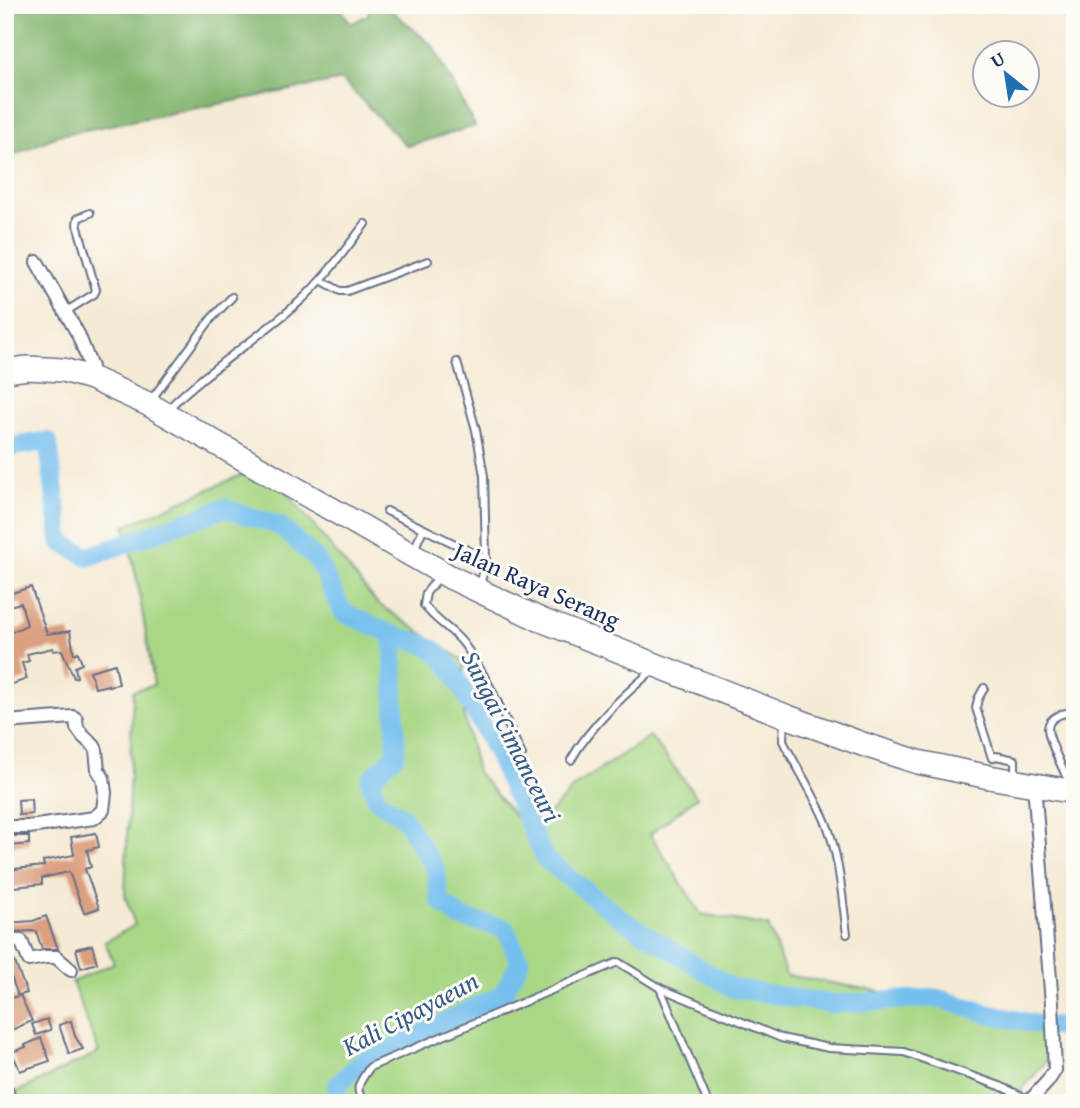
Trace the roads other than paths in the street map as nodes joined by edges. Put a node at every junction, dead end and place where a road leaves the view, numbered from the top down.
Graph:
1 (90, 213) dead end
2 (365, 224) dead end
3 (428, 261) dead end
4 (37, 262) dead end
5 (321, 280) junction
6 (232, 297) dead end
7 (65, 312) junction
8 (457, 362) dead end
9 (5, 371) edge
10 (91, 378) junction
11 (155, 409) junction
12 (387, 511) dead end
13 (423, 529) junction
14 (412, 555) junction
15 (486, 559) junction
16 (442, 572) junction
17 (479, 592) junction
18 (658, 665) junction
19 (984, 688) dead end
20 (1075, 712) edge
21 (784, 715) junction
22 (5, 722) edge
23 (522, 755) dead end
24 (571, 760) dead end
25 (991, 767) junction
26 (1024, 783) junction
27 (1074, 791) edge
28 (5, 827) edge
29 (847, 934) dead end
30 (5, 941) edge
31 (71, 970) dead end
32 (660, 988) junction
33 (5, 1088) edge
34 (1029, 1101) edge
35 (11, 1103) edge
36 (365, 1103) edge
37 (708, 1103) edge

1 - 7 lane
2 - 5 lane
3 - 5 lane
4 - 7 street
5 - 11 lane
6 - 11 lane
7 - 10 street
8 - 15 lane
9 - 10 highway, Jalan Raya Serang
10 - 11 highway, Jalan Raya Serang
11 - 14 highway, Jalan Raya Serang
12 - 13 lane
13 - 14 lane
13 - 15 lane
14 - 16 highway, Jalan Raya Serang
15 - 17 lane
16 - 17 highway, Jalan Raya Serang
16 - 23 lane
17 - 18 highway, Jalan Raya Serang
18 - 21 highway, Jalan Raya Serang
18 - 24 lane
19 - 25 lane
20 - 27 lane
21 - 25 highway, Jalan Raya Serang
21 - 29 lane
22 - 28 street
25 - 26 highway, Jalan Raya Serang
26 - 27 highway, Jalan Raya Serang
26 - 34 street
30 - 31 street
32 - 34 lane
32 - 36 lane
32 - 37 lane
33 - 35 street

